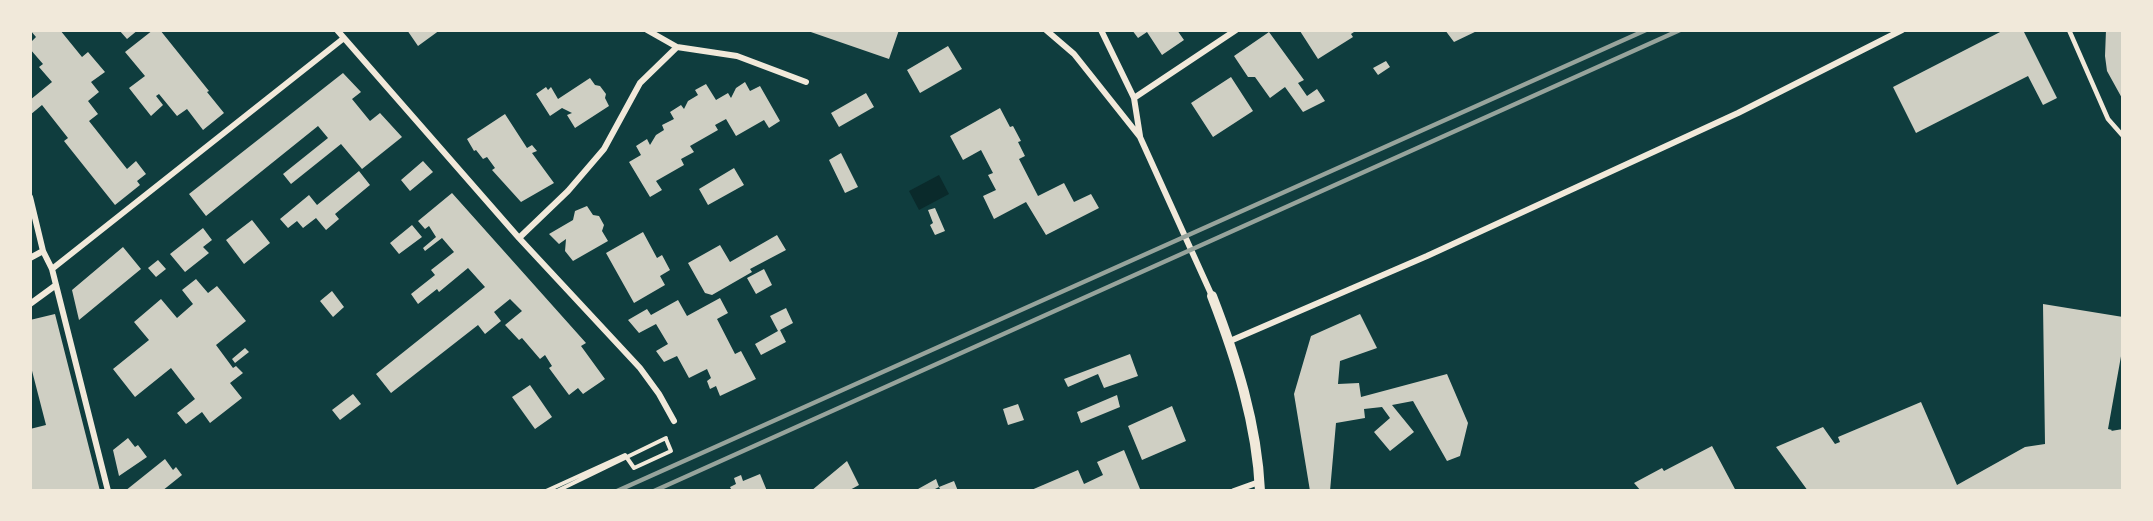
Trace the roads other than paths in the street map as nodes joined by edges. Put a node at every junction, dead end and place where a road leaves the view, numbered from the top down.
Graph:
1 (337, 30) edge
2 (647, 30) edge
3 (1046, 30) edge
4 (1101, 30) edge
5 (1236, 30) edge
6 (1902, 30) edge
7 (2069, 30) edge
8 (344, 38) junction
9 (677, 47) junction
10 (806, 82) dead end
11 (1134, 98) junction
12 (1140, 136) junction
13 (2123, 136) edge
14 (30, 197) edge
15 (519, 238) junction
16 (43, 251) junction
17 (30, 258) edge
18 (52, 269) junction
19 (56, 285) junction
20 (1212, 296) joint
21 (30, 304) edge
22 (1230, 341) junction
23 (674, 421) dead end
24 (1260, 486) edge
25 (108, 491) edge
26 (1234, 491) edge

1 - 8 street
2 - 9 street
3 - 12 street
4 - 11 street
5 - 11 street
6 - 22 street
7 - 13 lane
8 - 15 street
8 - 18 street
9 - 10 street
9 - 15 street
11 - 12 street
12 - 20 street
14 - 16 street
15 - 23 street
16 - 17 street
16 - 18 street
18 - 19 street
19 - 21 street
19 - 25 street
20 - 22 street
22 - 24 street
24 - 26 street

